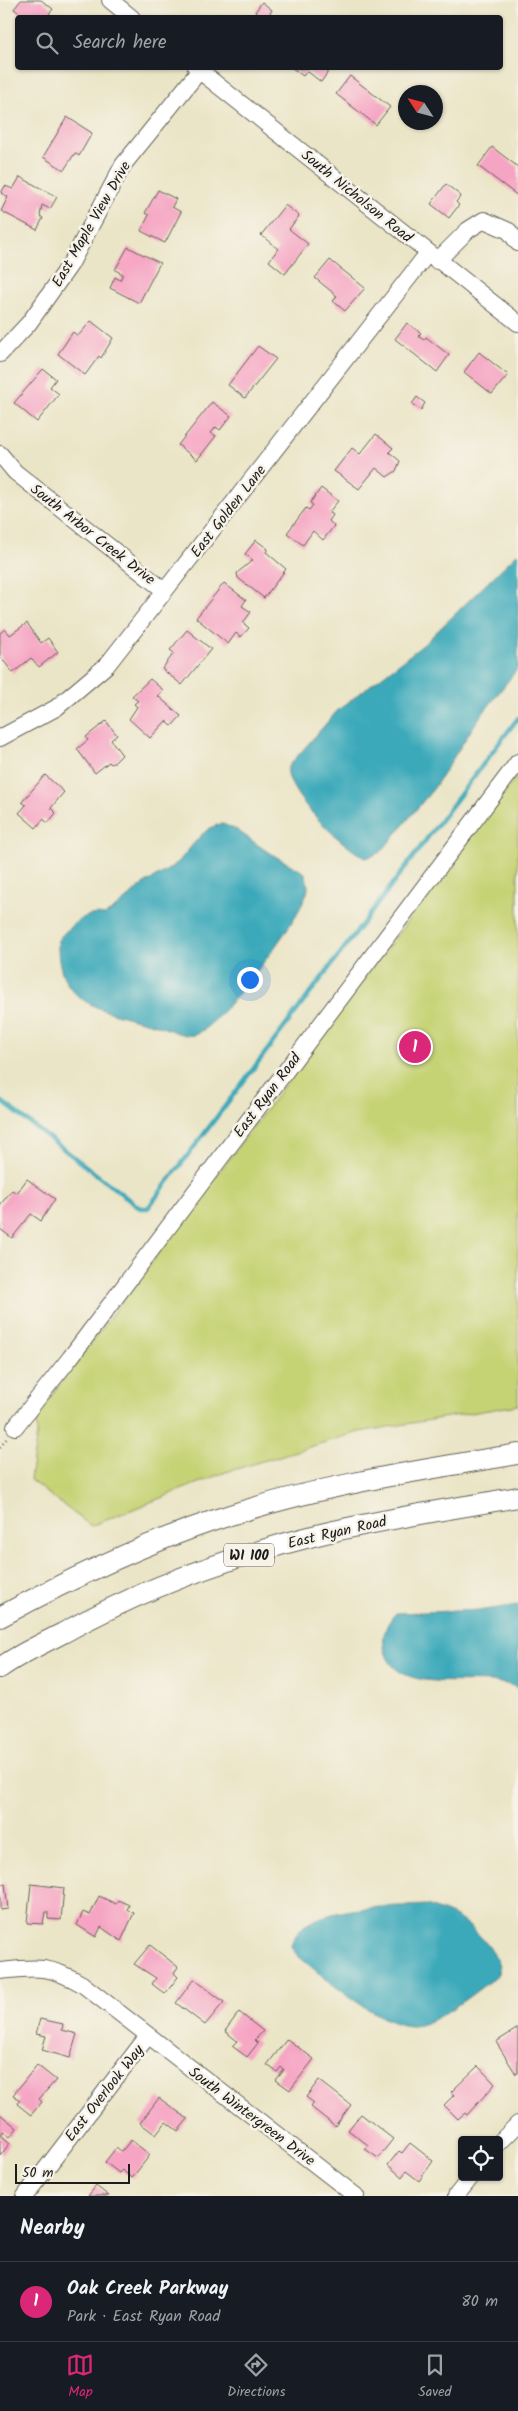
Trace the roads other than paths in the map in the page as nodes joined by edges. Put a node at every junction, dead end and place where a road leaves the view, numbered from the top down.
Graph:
1 (110, 0) edge
2 (128, 15) edge
3 (197, 70) edge
4 (199, 70) edge
5 (518, 243) edge
6 (432, 257) junction
7 (518, 323) edge
8 (0, 354) edge
9 (0, 454) edge
10 (165, 591) junction
11 (0, 738) edge
12 (518, 762) edge
13 (15, 1427) dead end
14 (518, 1454) edge
15 (518, 1497) edge
16 (0, 1617) edge
17 (0, 1668) edge
18 (0, 1970) edge
19 (147, 2037) junction
20 (518, 2124) edge
21 (503, 2139) edge
22 (468, 2181) edge
23 (25, 2196) edge
24 (356, 2196) edge
25 (456, 2196) edge

1 - 2 street
3 - 8 street, East Maple View Drive
4 - 6 street, South Nicholson Road
5 - 6 street, East Golden Lane
6 - 7 street, South Nicholson Road
6 - 10 street, East Golden Lane
9 - 10 street, South Arbor Creek Drive
10 - 11 street, East Golden Lane
12 - 13 street, East Ryan Road
14 - 16 main road
15 - 17 main road, East Ryan Road / WI 100
18 - 19 street, South Wintergreen Drive
19 - 23 street, East Overlook Way
19 - 24 street, South Wintergreen Drive
20 - 21 street
22 - 25 street

